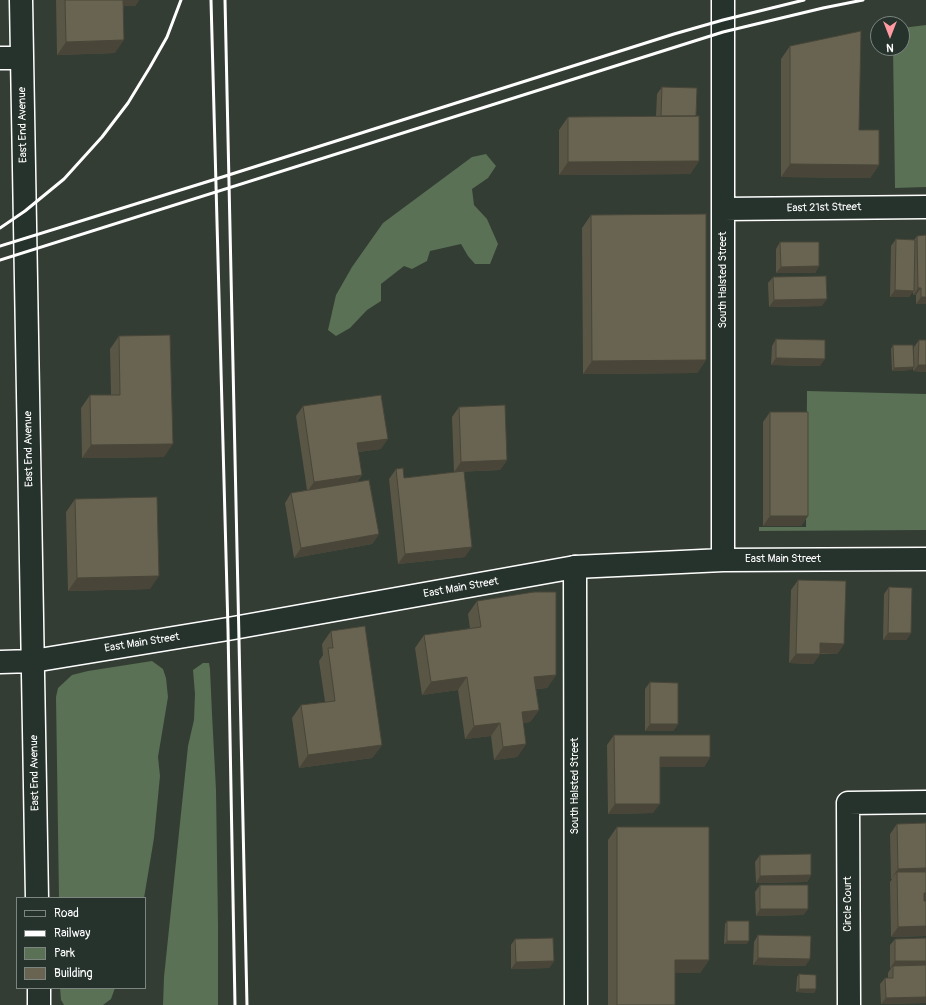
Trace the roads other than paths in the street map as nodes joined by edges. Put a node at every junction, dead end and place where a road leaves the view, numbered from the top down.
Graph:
1 (21, 0) edge
2 (722, 0) edge
3 (0, 58) edge
4 (22, 58) junction
5 (926, 207) edge
6 (722, 209) junction
7 (926, 559) edge
8 (722, 560) junction
9 (575, 567) junction
10 (33, 661) junction
11 (0, 662) edge
12 (926, 802) edge
13 (37, 897) edge
14 (39, 989) edge
15 (39, 1005) edge
16 (576, 1005) edge
17 (849, 1005) edge

1 - 4 street, East End Avenue
2 - 6 street, South Halsted Street
3 - 4 street
4 - 10 street, East End Avenue
5 - 6 street, East 21st Street
6 - 8 street, South Halsted Street
7 - 8 street, East Main Street
8 - 9 street, East Main Street
9 - 10 street, East Main Street
9 - 16 street, South Halsted Street
10 - 11 street, East Main Street
10 - 13 street, East End Avenue
12 - 17 street, Circle Court
14 - 15 street

